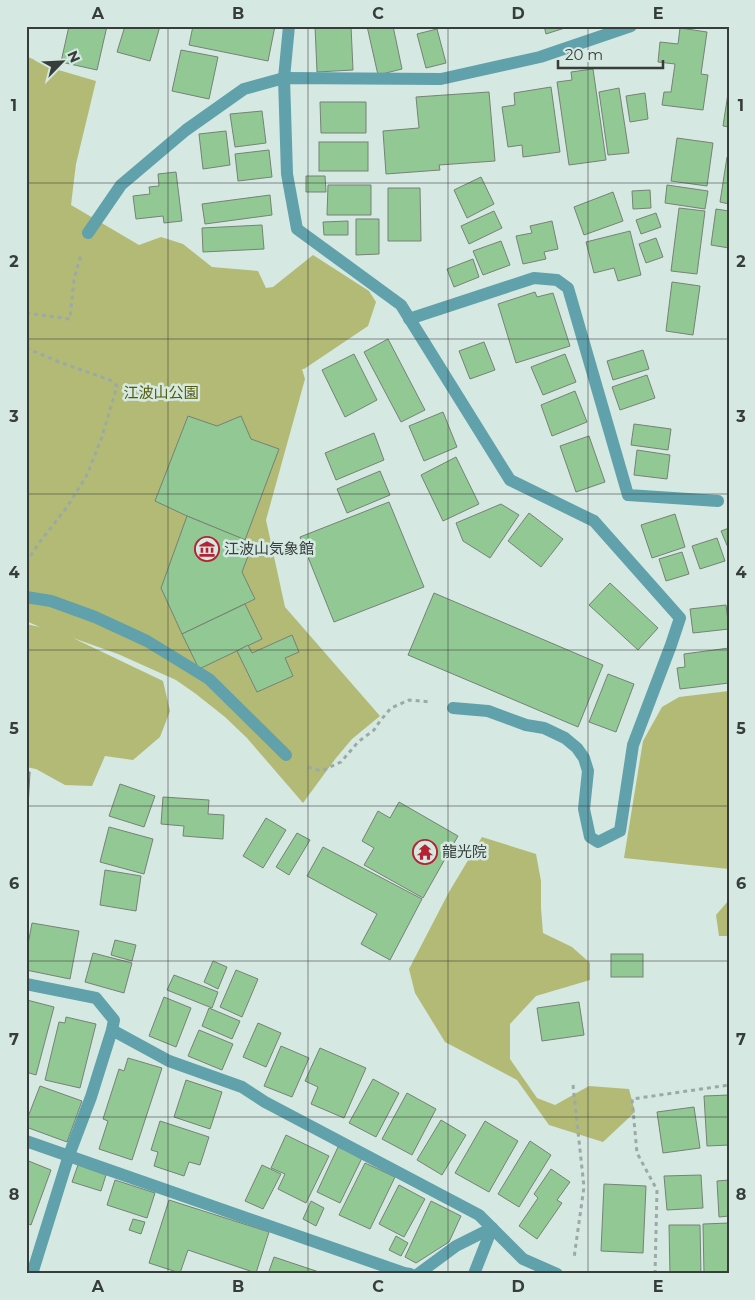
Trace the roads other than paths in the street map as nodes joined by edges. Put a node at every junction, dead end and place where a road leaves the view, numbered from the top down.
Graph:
1 (289, 26) edge
2 (631, 26) edge
3 (284, 78) junction
4 (88, 233) road end
5 (409, 319) junction
6 (718, 501) dead end
7 (26, 597) edge
8 (453, 708) road end
9 (286, 755) road end
10 (26, 984) edge
11 (112, 1030) junction
12 (26, 1141) edge
13 (69, 1155) junction
14 (492, 1228) junction
15 (32, 1274) edge
16 (410, 1274) edge
17 (418, 1274) edge
18 (474, 1274) edge
19 (557, 1274) edge

1 - 3 street
2 - 3 street
3 - 4 street
3 - 5 street
5 - 6 street
5 - 8 street
7 - 9 street
10 - 11 street
11 - 13 street
11 - 14 street
12 - 13 street
13 - 15 street
13 - 16 street
14 - 17 street
14 - 18 street
14 - 19 street

